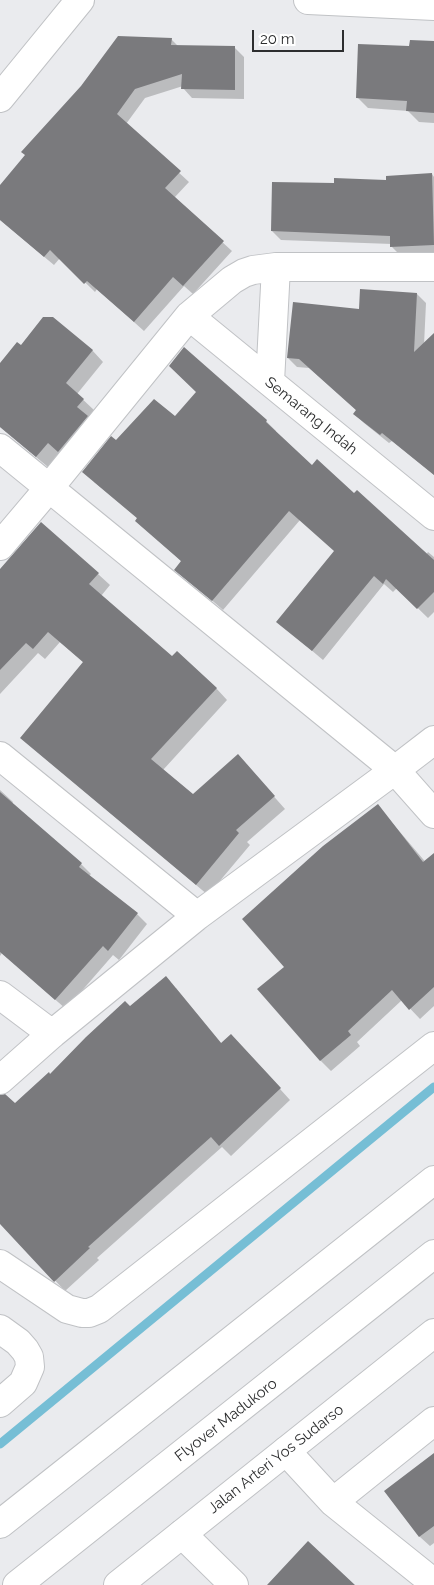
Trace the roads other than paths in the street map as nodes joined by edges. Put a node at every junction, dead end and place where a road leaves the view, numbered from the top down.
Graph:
1 (80, 0) edge
2 (308, 0) edge
3 (434, 6) edge
4 (0, 98) edge
5 (434, 266) edge
6 (276, 267) junction
7 (188, 316) junction
8 (270, 382) junction
9 (0, 448) edge
10 (49, 488) junction
11 (434, 516) edge
12 (0, 546) edge
13 (434, 740) edge
14 (0, 756) edge
15 (395, 770) junction
16 (434, 814) edge
17 (197, 916) junction
18 (0, 995) edge
19 (52, 1034) junction
20 (434, 1046) edge
21 (0, 1080) edge
22 (434, 1180) edge
23 (434, 1254) edge
24 (0, 1264) edge
25 (434, 1278) edge
26 (0, 1329) edge
27 (434, 1333) edge
28 (0, 1403) edge
29 (434, 1421) edge
30 (286, 1451) junction
31 (333, 1502) junction
32 (0, 1524) edge
33 (182, 1534) junction
34 (434, 1583) edge
35 (17, 1585) edge
36 (48, 1585) edge
37 (118, 1585) edge
38 (234, 1585) edge

1 - 4 main road
2 - 3 main road
5 - 6 main road
6 - 7 main road
6 - 8 main road
7 - 8 main road, Semarang Indah
7 - 10 main road
8 - 11 main road, Semarang Indah
9 - 10 main road
10 - 12 main road
10 - 15 main road
13 - 15 main road
14 - 17 main road
15 - 16 main road
15 - 17 main road
17 - 19 main road
18 - 19 main road
19 - 21 main road
20 - 24 main road
22 - 32 main road
23 - 35 main road, Flyover Madukoro
25 - 36 main road, Flyover Madukoro
26 - 28 main road
27 - 30 main road, Jalan Arteri Yos Sudarso
29 - 31 main road
30 - 31 main road
30 - 33 main road, Jalan Arteri Yos Sudarso
31 - 34 main road
33 - 37 main road, Jalan Arteri Yos Sudarso
33 - 38 main road

